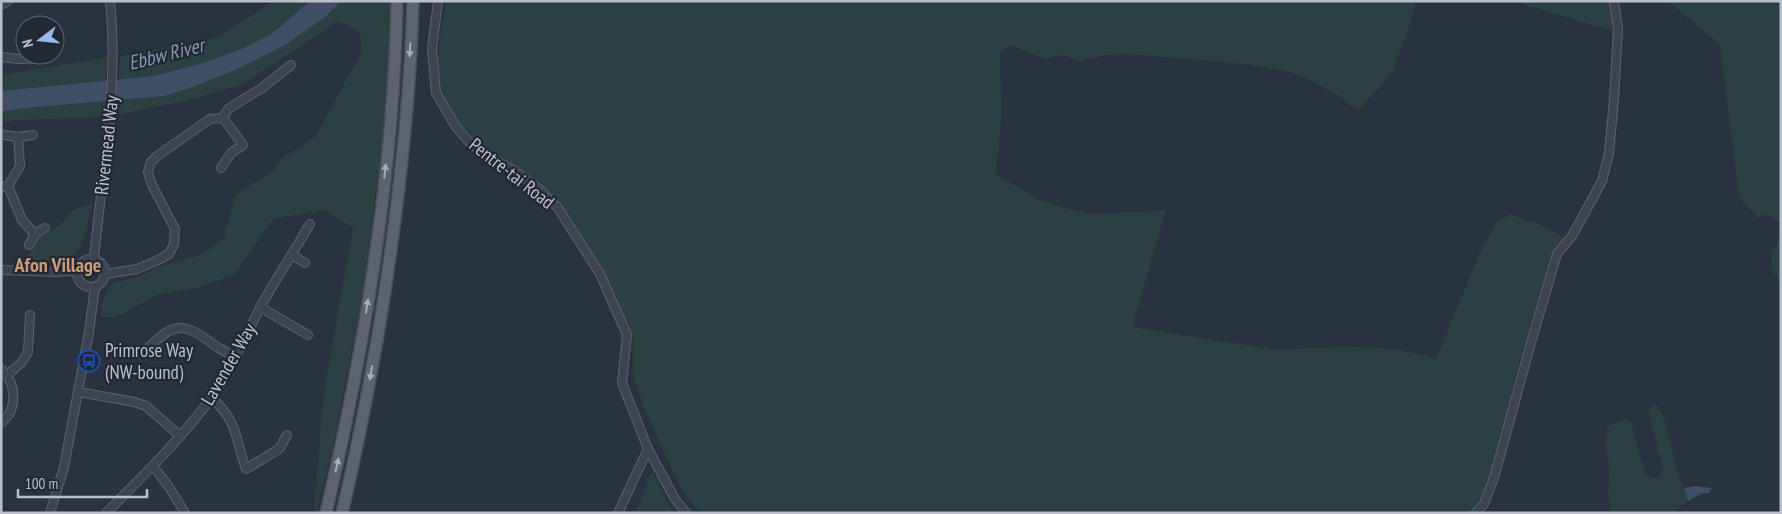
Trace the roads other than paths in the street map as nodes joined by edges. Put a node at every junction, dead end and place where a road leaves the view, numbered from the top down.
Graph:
1 (8, 1) edge
2 (110, 1) edge
3 (397, 1) edge
4 (413, 1) edge
5 (438, 1) edge
6 (1614, 1) edge
7 (1, 5) edge
8 (1, 57) edge
9 (15, 57) edge
10 (291, 65) dead end
11 (223, 118) junction
12 (5, 135) dead end
13 (33, 135) dead end
14 (18, 137) junction
15 (252, 140) dead end
16 (243, 145) junction
17 (221, 168) dead end
18 (5, 186) edge
19 (310, 224) dead end
20 (45, 228) dead end
21 (35, 234) junction
22 (28, 244) dead end
23 (292, 255) junction
24 (94, 259) junction
25 (305, 263) dead end
26 (1, 270) edge
27 (77, 271) junction
28 (106, 274) junction
29 (95, 287) junction
30 (260, 307) junction
31 (30, 315) dead end
32 (308, 335) dead end
33 (143, 352) dead end
34 (236, 358) junction
35 (4, 372) edge
36 (78, 392) junction
37 (211, 398) junction
38 (1, 424) edge
39 (288, 435) dead end
40 (180, 436) junction
41 (648, 449) junction
42 (153, 466) junction
43 (50, 513) edge
44 (106, 513) edge
45 (185, 513) edge
46 (326, 513) edge
47 (342, 513) edge
48 (618, 513) edge
49 (686, 513) edge
50 (1476, 513) edge

1 - 7 street
2 - 24 street, Rivermead Way
46 -> 3 main road
4 -> 47 main road
5 - 41 street, Pentre-tai Road
6 - 50 street
8 - 9 street
10 - 11 street
11 - 16 street
11 - 28 street
12 - 14 street
13 - 14 street
14 - 18 street
15 - 16 street
16 - 17 street
18 - 21 street
19 - 23 street, Lavender Way
20 - 21 street
21 - 22 street
23 - 25 street
23 - 30 street, Lavender Way
24 - 27 street
24 - 28 street
26 - 27 street
27 - 29 street
28 - 29 street
29 - 36 street
30 - 32 street
30 - 34 street, Lavender Way
31 - 35 street
33 - 34 street
34 - 37 street, Lavender Way
35 - 38 street
36 - 40 street
36 - 43 street
37 - 39 street
37 - 40 street, Lavender Way
40 - 42 street, Lavender Way
41 - 48 street
41 - 49 street, Pentre-tai Road
42 - 44 street, Lavender Way
42 - 45 street

